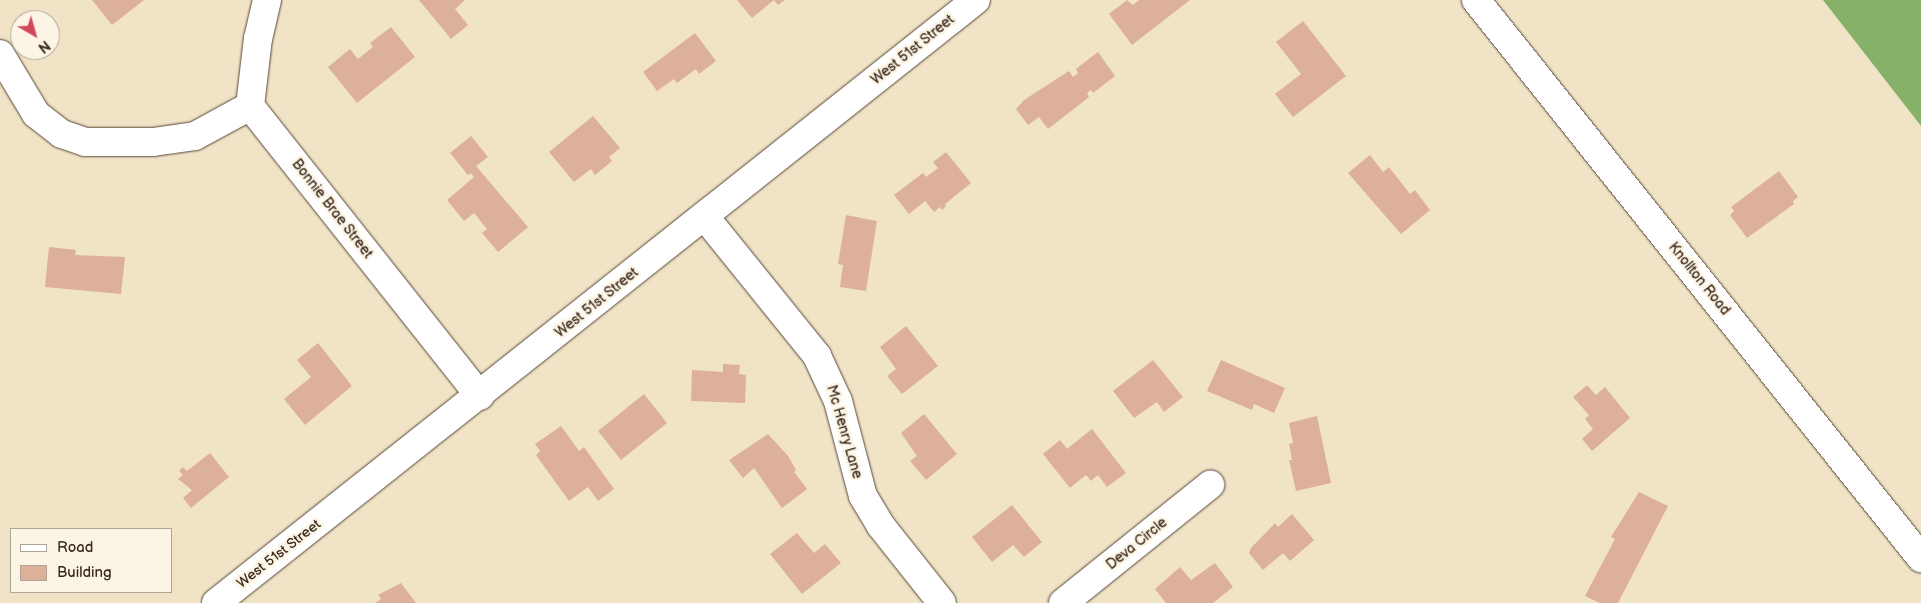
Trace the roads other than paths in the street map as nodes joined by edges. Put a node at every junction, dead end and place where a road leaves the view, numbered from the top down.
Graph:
1 (267, 0) edge
2 (976, 0) edge
3 (1476, 0) edge
4 (0, 54) edge
5 (250, 106) junction
6 (706, 216) junction
7 (480, 396) junction
8 (1210, 485) dead end
9 (1921, 558) edge
10 (216, 603) edge
11 (942, 603) edge
12 (1063, 603) edge

1 - 5 street
2 - 6 street, West 51st Street
3 - 9 street, Knollton Road
4 - 5 street
5 - 7 street, Bonnie Brae Street
6 - 7 street, West 51st Street
6 - 11 street, Mc Henry Lane
7 - 10 street, West 51st Street
8 - 12 street, Deva Circle

